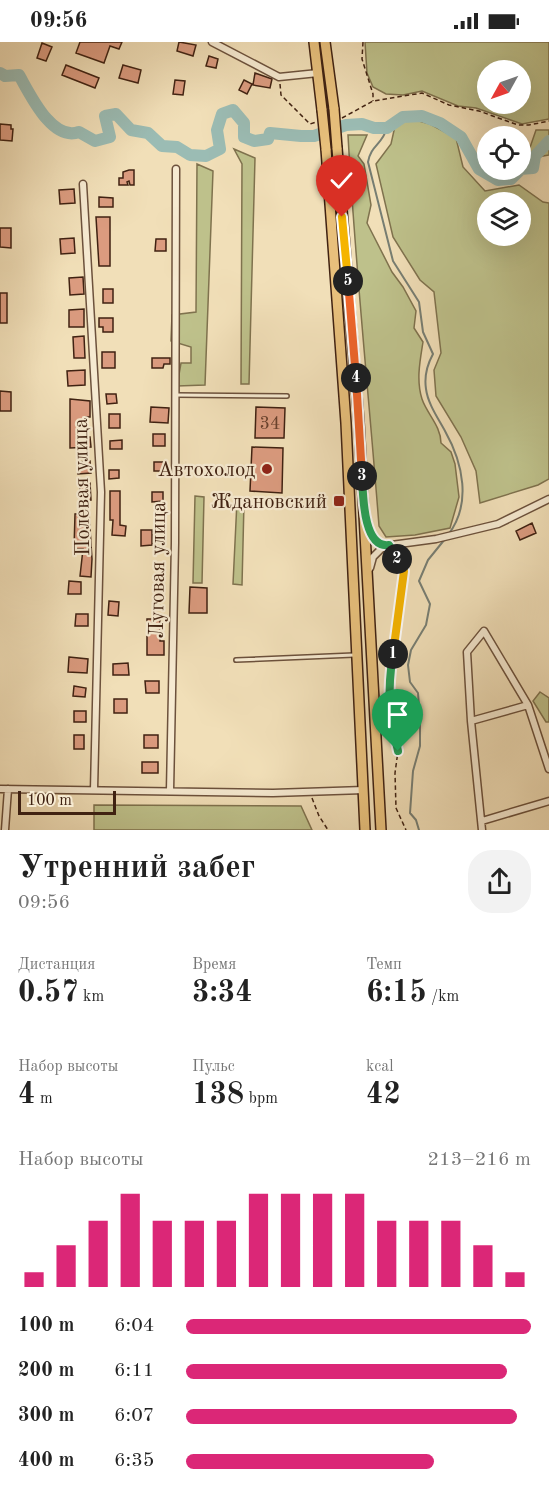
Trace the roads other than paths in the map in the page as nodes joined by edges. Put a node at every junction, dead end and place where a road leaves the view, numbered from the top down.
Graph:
1 (212, 42) edge
2 (314, 42) edge
3 (326, 42) edge
4 (318, 73) junction
5 (176, 169) dead end
6 (83, 184) dead end
7 (175, 394) junction
8 (287, 396) dead end
9 (363, 497) junction
10 (549, 499) edge
11 (387, 546) junction
12 (368, 603) junction
13 (358, 655) junction
14 (236, 660) dead end
15 (528, 705) junction
16 (471, 722) junction
17 (549, 769) edge
18 (4, 789) edge
19 (94, 790) junction
20 (364, 790) junction
21 (170, 791) junction
22 (549, 801) edge
23 (482, 821) junction
24 (5, 830) edge
25 (365, 830) edge
26 (381, 830) edge
27 (482, 830) edge

1 - 4 street
2 - 4 main road
3 - 9 main road, bridge
4 - 13 main road, bridge
5 - 7 street, Луговая улица
6 - 19 street, Полевая улица
7 - 8 lane
7 - 21 street, Луговая улица
9 - 11 street
9 - 12 main road
10 - 11 street
11 - 12 street
12 - 26 main road
13 - 14 lane
13 - 20 main road
15 - 16 street
15 - 16 street
15 - 17 street
16 - 23 street
18 - 19 street
18 - 24 street
19 - 21 street
20 - 21 street
20 - 25 main road
22 - 23 street
23 - 27 street

